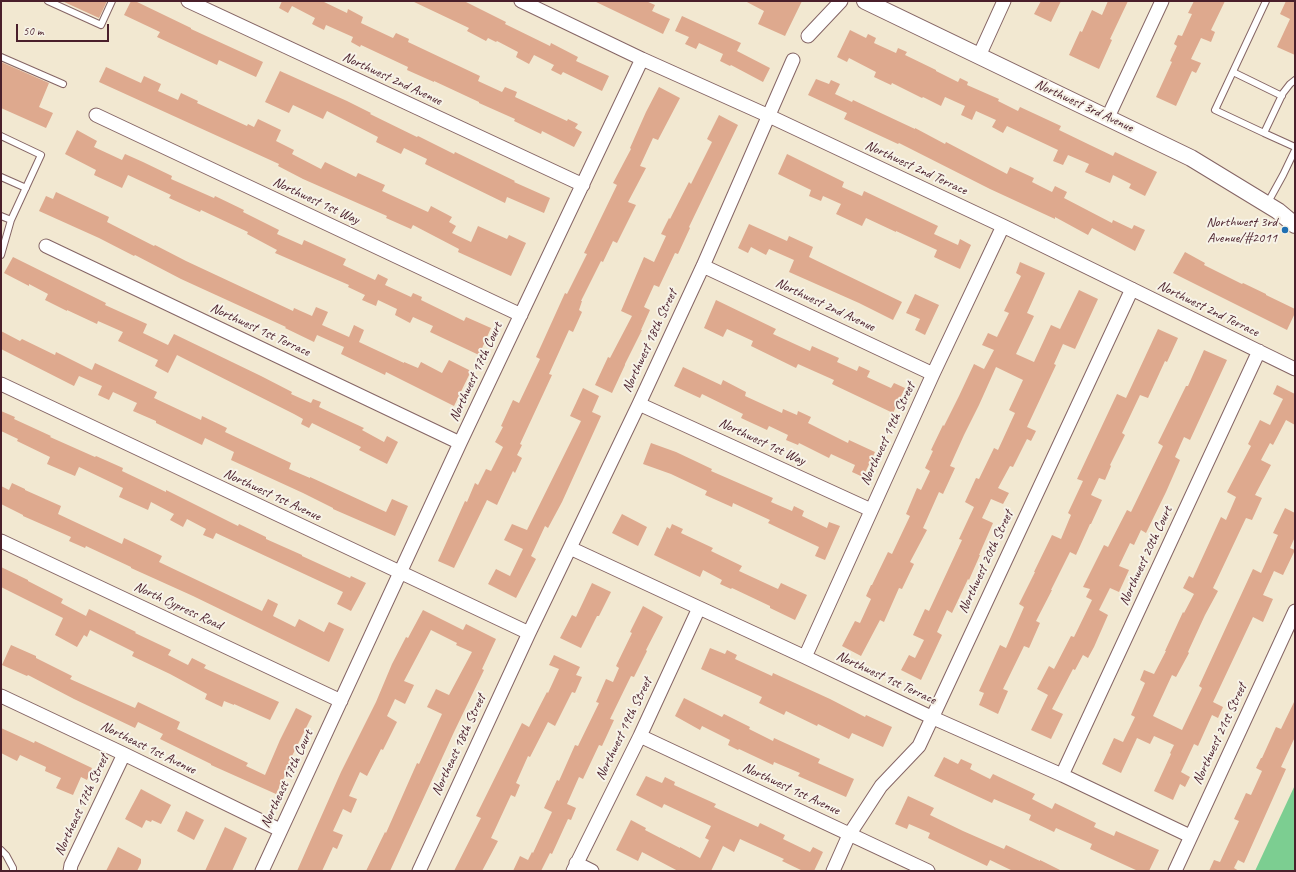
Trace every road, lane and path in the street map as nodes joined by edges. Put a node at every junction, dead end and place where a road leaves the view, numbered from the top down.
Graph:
1 (48, 1) edge
2 (112, 1) edge
3 (188, 1) edge
4 (521, 1) edge
5 (841, 1) edge
6 (865, 1) edge
7 (1004, 1) edge
8 (1162, 1) edge
9 (1266, 1) edge
10 (808, 36) dead end
11 (979, 56) junction
12 (1, 57) edge
13 (642, 58) junction
14 (793, 60) dead end
15 (1233, 72) junction
16 (1295, 80) edge
17 (63, 84) dead end
18 (1282, 96) junction
19 (96, 115) dead end
20 (769, 116) junction
21 (1108, 117) junction
22 (1264, 133) junction
23 (1, 136) edge
24 (1295, 148) edge
25 (1, 177) edge
26 (583, 185) junction
27 (26, 188) junction
28 (1266, 204) junction
29 (1, 216) edge
30 (11, 220) junction
31 (1295, 225) edge
32 (1003, 226) junction
33 (46, 246) dead end
34 (1, 255) edge
35 (703, 266) junction
36 (1132, 289) junction
37 (521, 316) junction
38 (1259, 351) junction
39 (1295, 369) edge
40 (934, 374) junction
41 (1, 384) edge
42 (639, 404) junction
43 (460, 443) junction
44 (871, 510) junction
45 (1, 541) edge
46 (570, 548) junction
47 (400, 573) junction
48 (699, 608) junction
49 (1295, 611) edge
50 (529, 633) junction
51 (805, 657) junction
52 (1, 696) edge
53 (341, 701) junction
54 (931, 717) junction
55 (640, 736) junction
56 (124, 754) junction
57 (1062, 775) junction
58 (280, 830) junction
59 (850, 835) junction
60 (1190, 836) junction
61 (1, 850) edge
62 (575, 867) edge
63 (13, 871) edge
64 (70, 871) edge
65 (262, 871) edge
66 (419, 871) edge
67 (592, 871) edge
68 (833, 871) edge
69 (928, 871) edge
70 (1174, 871) edge

1 - 2 lane
3 - 26 street, Northwest 2nd Avenue
4 - 13 street, Northwest 2nd Terrace
5 - 10 street
6 - 11 street, Northwest 3rd Avenue
7 - 11 street
8 - 21 street
9 - 15 lane
11 - 21 street, Northwest 3rd Avenue
12 - 17 lane
13 - 20 street, Northwest 2nd Terrace
13 - 26 street, Northwest 17th Court
14 - 20 street, Northwest 18th Street
15 - 18 lane
15 - 22 lane
16 - 18 lane
18 - 22 lane
19 - 37 street, Northwest 1st Way
20 - 32 street, Northwest 2nd Terrace
20 - 35 street, Northwest 18th Street
21 - 28 street, Northwest 3rd Avenue
22 - 24 lane
23 - 27 lane
24 - 28 lane
25 - 27 lane
26 - 37 street, Northwest 17th Court
27 - 30 lane
28 - 31 street, Northwest 3rd Avenue
29 - 30 lane
30 - 34 lane
32 - 36 street, Northwest 2nd Terrace
32 - 40 street, Northwest 19th Street
33 - 43 street, Northwest 1st Terrace
35 - 40 street, Northwest 2nd Avenue
35 - 42 street, Northwest 18th Street
36 - 38 street, Northwest 2nd Terrace
36 - 54 street, Northwest 20th Street
37 - 43 street, Northwest 17th Court
38 - 39 street, Northwest 2nd Terrace
38 - 57 street, Northwest 20th Court
40 - 44 street, Northwest 19th Street
41 - 47 street, Northwest 1st Avenue
42 - 44 street, Northwest 1st Way
42 - 46 street, Northwest 18th Street
43 - 47 street, Northwest 17th Court
44 - 51 street, Northwest 19th Street
45 - 53 street, North Cypress Road
46 - 48 street, Northwest 1st Terrace
46 - 50 street, Northwest 18th Street
47 - 50 street, Northwest 1st Avenue
47 - 53 street, Northwest 17th Court
48 - 51 street, Northwest 1st Terrace
48 - 55 street, Northwest 19th Street
49 - 60 street, Northwest 21st Street
50 - 66 street, Northeast 18th Street
51 - 54 street, Northwest 1st Terrace
52 - 56 street, Northeast 1st Avenue
53 - 58 street, Northeast 17th Court
54 - 57 street, Northwest 1st Terrace
54 - 59 street, Northwest 20th Street
55 - 59 street, Northwest 1st Avenue
55 - 62 street, Northwest 19th Street
56 - 58 street, Northeast 1st Avenue
56 - 64 street, Northeast 17th Street
57 - 60 street, Northwest 1st Terrace
58 - 65 street, Northeast 17th Court
59 - 68 street, Northwest 20th Street
59 - 69 street, Northwest 1st Avenue
60 - 70 street, Northwest 21st Street
61 - 63 lane
62 - 67 street

